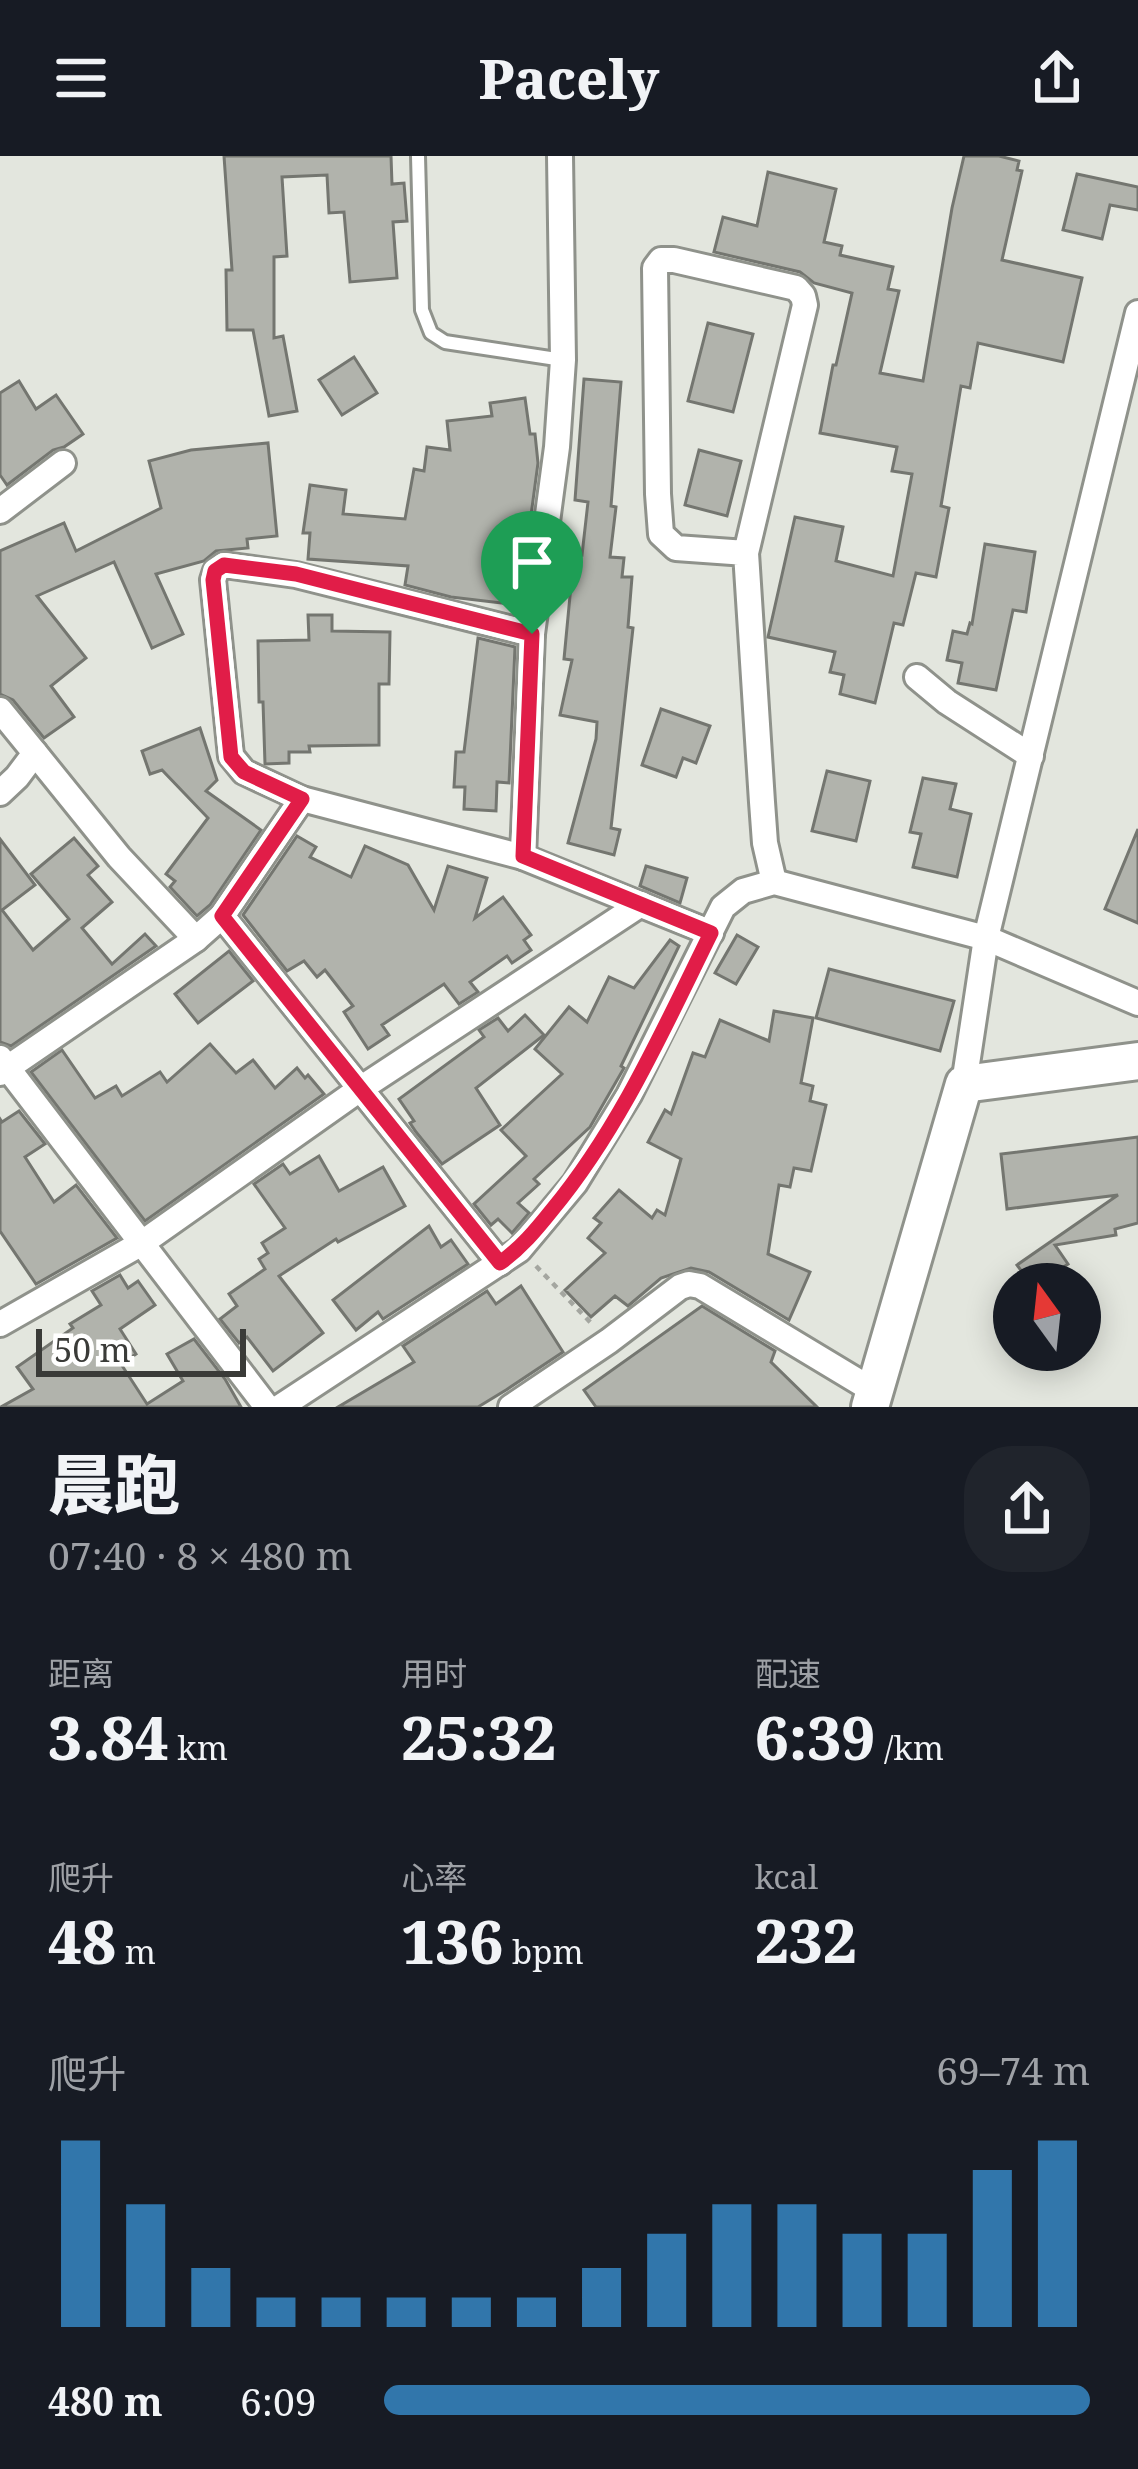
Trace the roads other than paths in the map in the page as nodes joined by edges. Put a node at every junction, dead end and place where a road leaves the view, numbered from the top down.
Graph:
1 (418, 156) edge
2 (560, 156) edge
3 (1138, 314) edge
4 (563, 360) junction
5 (63, 463) dead end
6 (0, 512) edge
7 (746, 553) junction
8 (532, 634) junction
9 (917, 676) dead end
10 (0, 710) edge
11 (35, 752) junction
12 (1031, 756) junction
13 (0, 793) edge
14 (302, 799) junction
15 (523, 856) junction
16 (774, 882) junction
17 (641, 904) junction
18 (222, 916) junction
19 (711, 933) junction
20 (986, 938) junction
21 (196, 939) junction
22 (1138, 1003) edge
23 (1138, 1061) edge
24 (2, 1067) edge
25 (964, 1084) junction
26 (359, 1089) junction
27 (142, 1243) junction
28 (510, 1256) junction
29 (0, 1324) edge
30 (872, 1399) edge
31 (267, 1407) edge
32 (280, 1407) edge
33 (511, 1407) edge

1 - 4 lane
2 - 4 street
3 - 12 street
4 - 8 street
5 - 6 street
7 - 7 street
7 - 16 street
8 - 14 street
8 - 15 street
9 - 12 street
10 - 11 street
11 - 13 street
11 - 21 street
12 - 20 street
14 - 15 street
14 - 18 street
15 - 17 street
16 - 19 street
16 - 20 street
17 - 19 street
17 - 26 street
18 - 21 street
18 - 26 street
19 - 28 street
20 - 22 street
20 - 25 street
21 - 24 street
23 - 25 street
24 - 27 street
25 - 30 street
26 - 27 street
26 - 28 street
27 - 29 street
27 - 31 street
28 - 32 street
30 - 33 street

